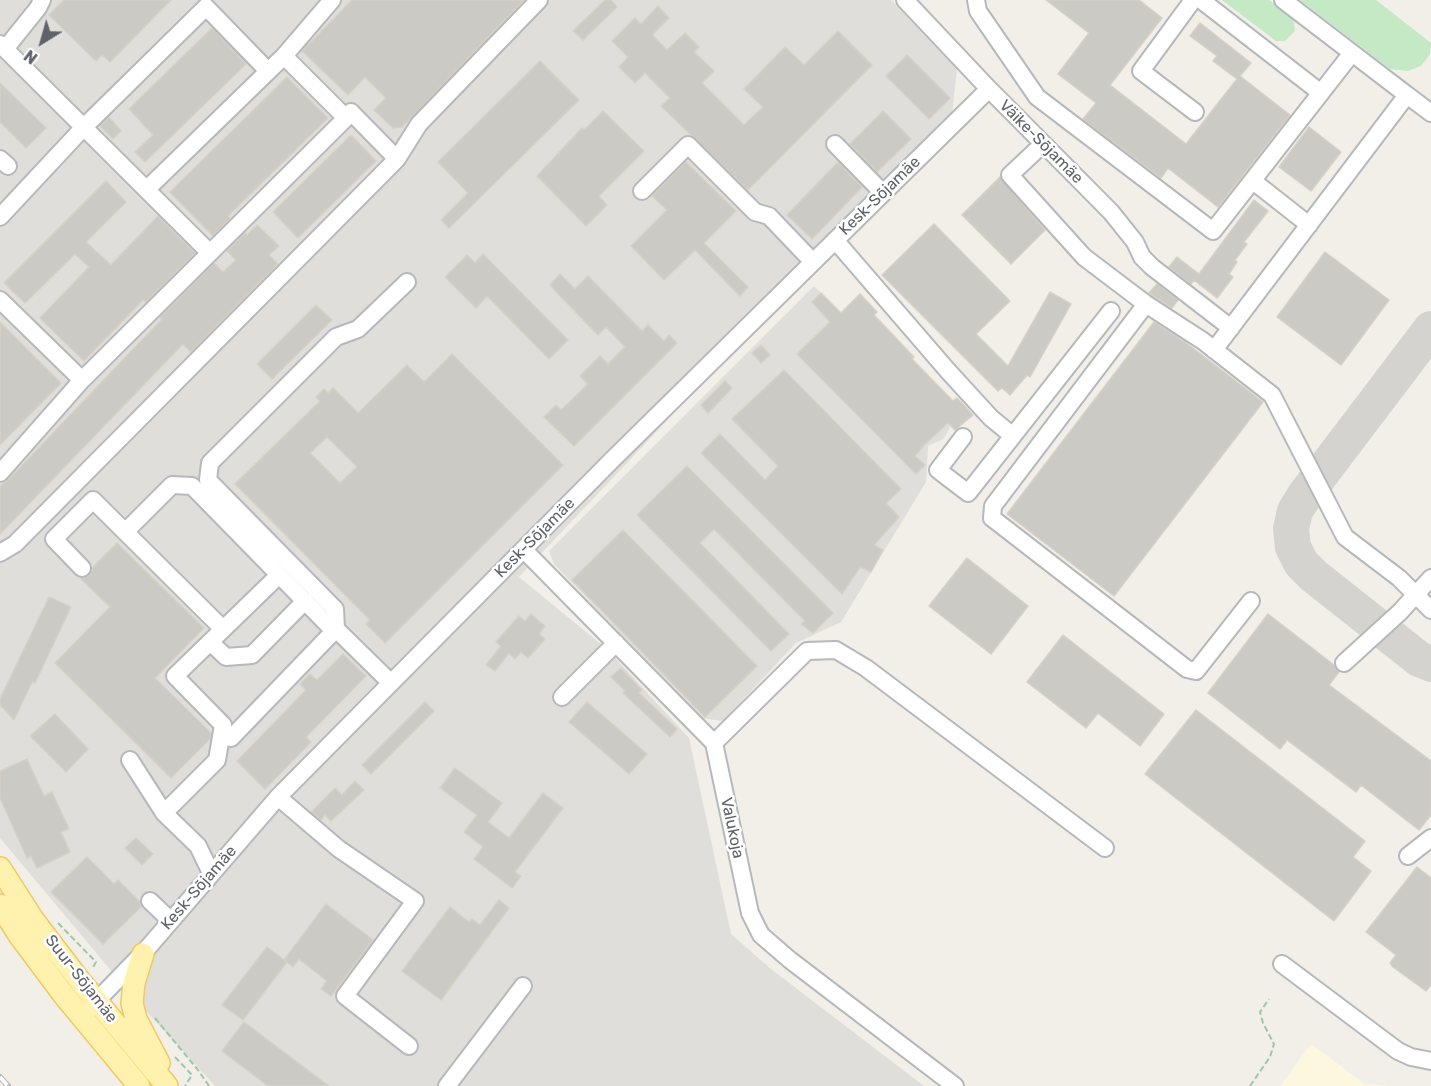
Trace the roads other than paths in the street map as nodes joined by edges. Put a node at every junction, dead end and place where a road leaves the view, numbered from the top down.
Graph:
1 (42, 0) edge
2 (332, 0) edge
3 (539, 0) edge
4 (905, 0) edge
5 (976, 0) edge
6 (1193, 0) edge
7 (1201, 0) edge
8 (1283, 0) edge
9 (3, 47) edge
10 (1352, 53) junction
11 (284, 56) junction
12 (268, 71) junction
13 (989, 89) junction
14 (1322, 93) junction
15 (1407, 95) junction
16 (1196, 112) dead end
17 (1431, 113) edge
18 (346, 118) junction
19 (84, 127) junction
20 (836, 144) dead end
21 (1043, 144) junction
22 (398, 159) junction
23 (1253, 181) junction
24 (147, 189) junction
25 (642, 191) dead end
26 (883, 193) junction
27 (0, 217) edge
28 (1309, 225) junction
29 (836, 240) junction
30 (209, 252) junction
31 (813, 262) junction
32 (406, 282) dead end
33 (0, 300) edge
34 (1146, 304) junction
35 (1111, 310) dead end
36 (1231, 328) junction
37 (1214, 350) junction
38 (82, 380) junction
39 (1012, 436) junction
40 (963, 437) dead end
41 (0, 473) edge
42 (125, 532) junction
43 (524, 550) junction
44 (0, 553) edge
45 (82, 568) dead end
46 (279, 574) junction
47 (1431, 579) edge
48 (1417, 595) junction
49 (305, 601) junction
50 (1251, 601) dead end
51 (1431, 610) edge
52 (223, 629) junction
53 (335, 630) junction
54 (210, 642) junction
55 (616, 643) junction
56 (1344, 663) dead end
57 (392, 683) junction
58 (562, 697) dead end
59 (231, 738) dead end
60 (714, 743) junction
61 (130, 760) dead end
62 (278, 797) junction
63 (164, 813) junction
64 (1431, 838) edge
65 (1105, 848) dead end
66 (1408, 856) dead end
67 (0, 868) edge
68 (211, 873) junction
69 (150, 901) dead end
70 (0, 905) edge
71 (171, 921) junction
72 (143, 954) junction
73 (1282, 964) dead end
74 (523, 986) dead end
75 (97, 1001) junction
76 (81, 1017) junction
77 (409, 1046) dead end
78 (1431, 1061) edge
79 (177, 1085) edge
80 (139, 1086) edge
81 (447, 1086) edge
82 (955, 1086) edge

1 - 9 street
2 - 11 street
3 - 22 street
4 - 13 street, Väike-Sõjamäe
5 - 23 street
6 - 16 street
7 - 14 street
8 - 10 street
9 - 19 street
10 - 14 street
10 - 15 street
11 - 12 street
11 - 18 street
12 - 19 street
12 - 24 street
13 - 21 street, Väike-Sõjamäe
13 - 26 street, Kesk-Sõjamäe
14 - 23 street
15 - 17 street
15 - 28 street
18 - 22 street
18 - 30 street
19 - 24 street
19 - 27 street
20 - 26 street
21 - 34 street
21 - 36 street, Väike-Sõjamäe
22 - 44 street
23 - 28 street
24 - 30 street
25 - 31 street
26 - 29 street, Kesk-Sõjamäe
28 - 36 street
29 - 31 street, Kesk-Sõjamäe
29 - 39 street
30 - 38 street
31 - 43 street, Kesk-Sõjamäe
32 - 53 street
33 - 38 street
34 - 37 street
34 - 50 street
35 - 39 street
36 - 37 street
37 - 48 street
38 - 41 street
39 - 40 street
42 - 45 street
42 - 46 street
42 - 52 street
43 - 55 street
43 - 57 street, Kesk-Sõjamäe
46 - 49 street
46 - 52 street
47 - 48 street
48 - 51 street
48 - 56 street
49 - 53 street
49 - 54 street
52 - 54 street
53 - 57 street
53 - 59 street
54 - 63 street
55 - 58 street
55 - 60 street
57 - 62 street, Kesk-Sõjamäe
60 - 65 street
60 - 82 street, Valukoja
61 - 63 street
62 - 68 street, Kesk-Sõjamäe
62 - 77 street
63 - 68 street
64 - 66 street
67 - 75 main road, Suur-Sõjamäe
68 - 71 street, Kesk-Sõjamäe
69 - 71 street
70 - 76 main road, Suur-Sõjamäe
71 - 72 street, Kesk-Sõjamäe
72 - 75 street, Kesk-Sõjamäe
72 - 79 main road
73 - 78 street
74 - 81 street
75 - 76 street, Kesk-Sõjamäe
75 - 79 main road, Suur-Sõjamäe
76 - 80 main road, Suur-Sõjamäe

